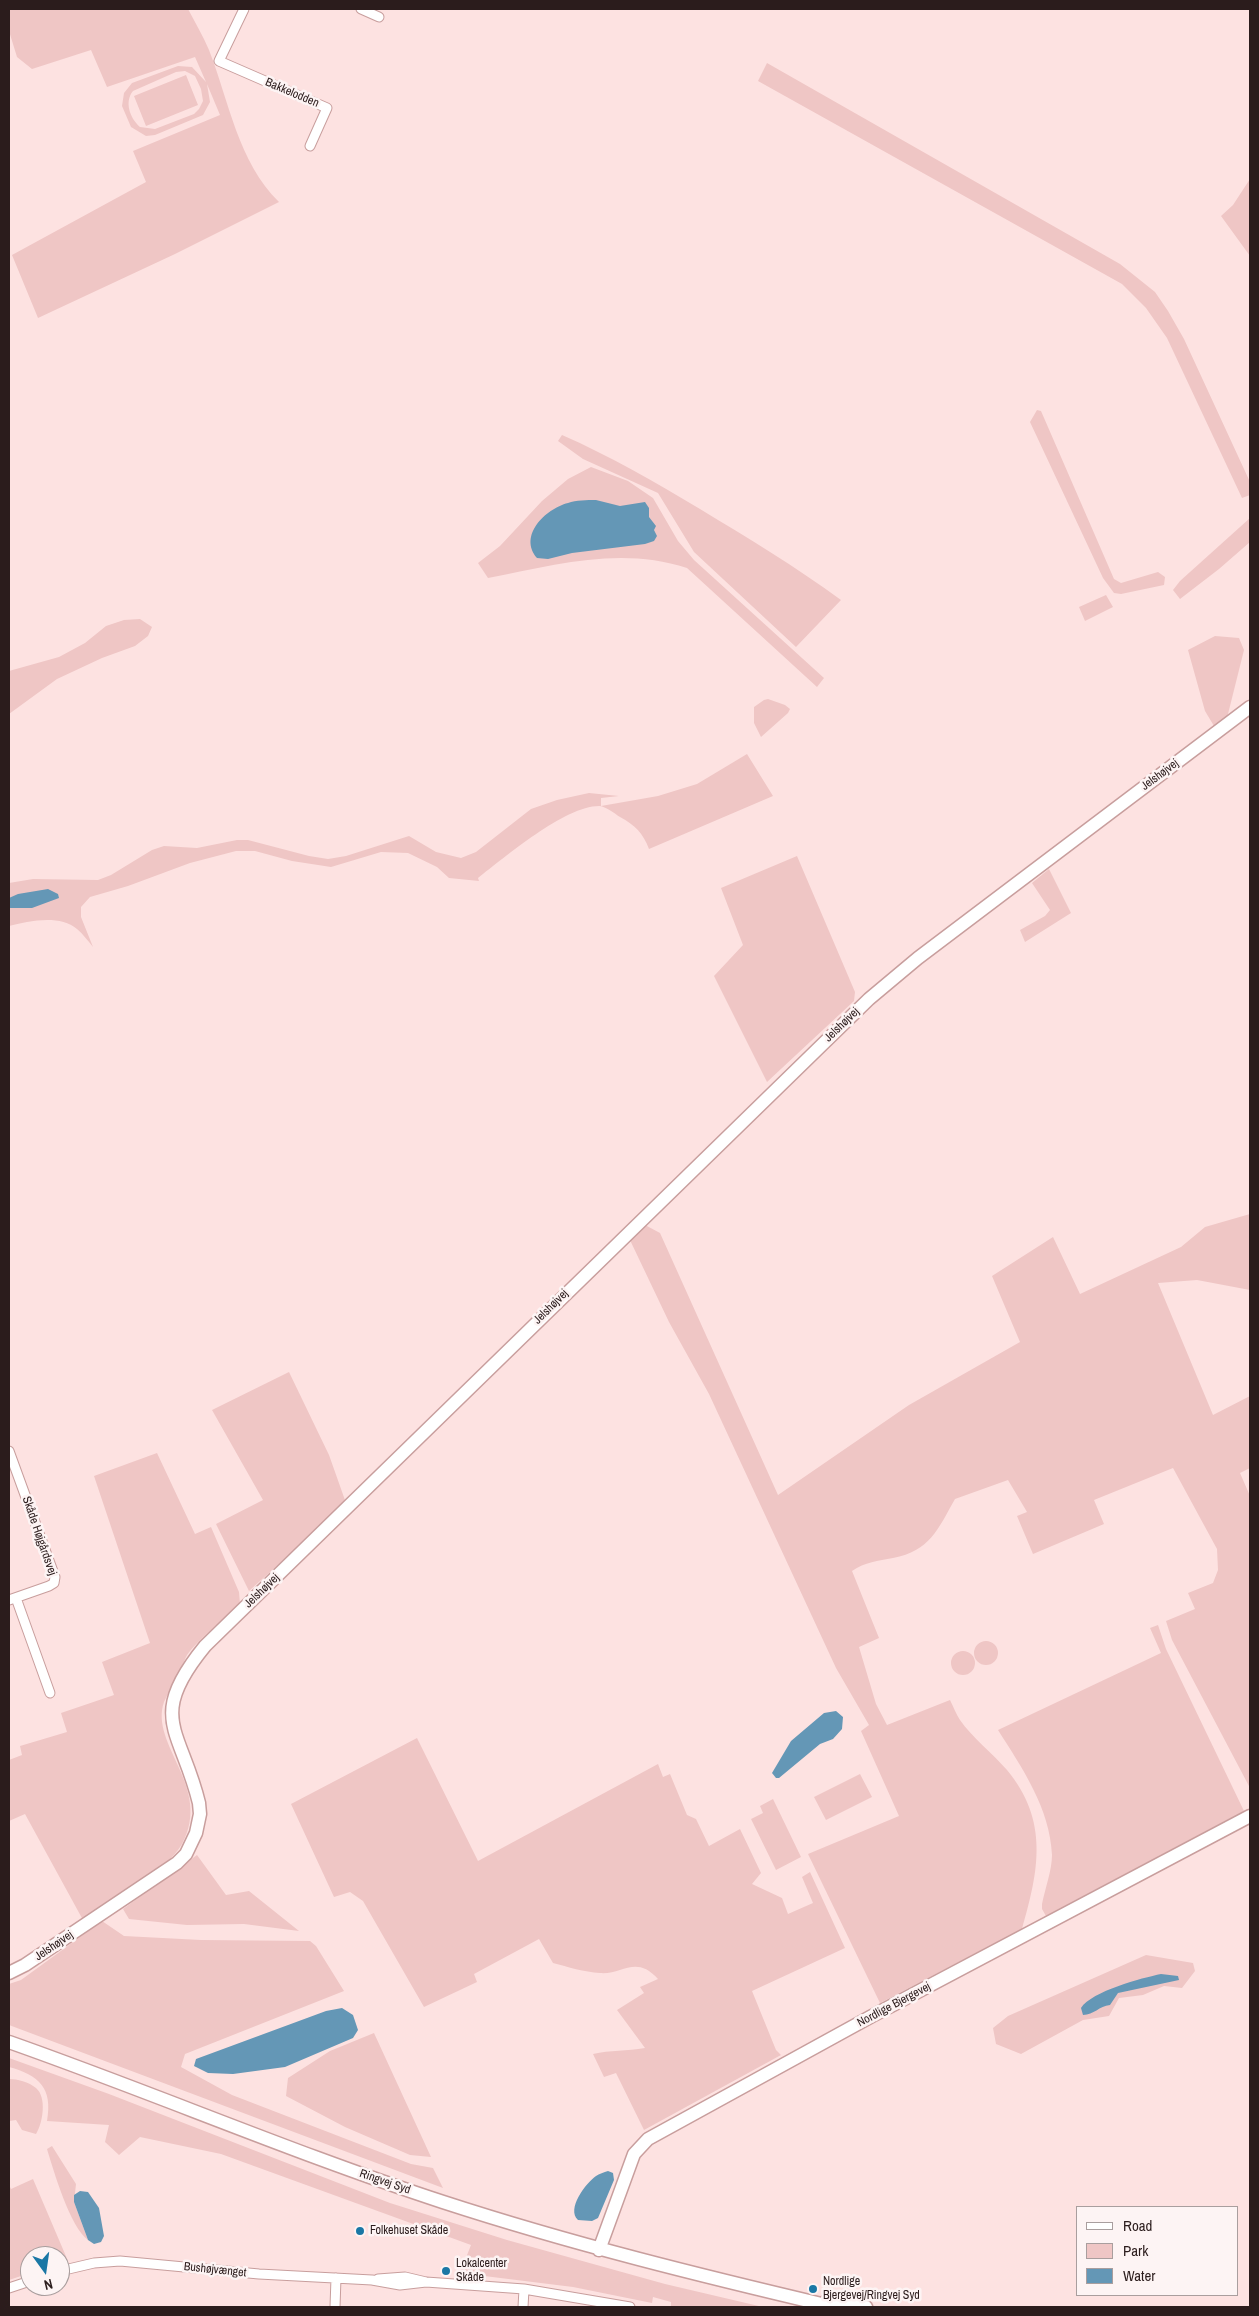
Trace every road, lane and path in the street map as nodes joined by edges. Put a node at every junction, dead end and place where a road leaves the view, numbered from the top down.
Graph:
1 (244, 9) edge
2 (362, 9) edge
3 (379, 17) dead end
4 (310, 146) dead end
5 (1250, 707) edge
6 (9, 1451) edge
7 (12, 1599) edge
8 (50, 1693) dead end
9 (1250, 1816) edge
10 (9, 1973) edge
11 (9, 2042) edge
12 (600, 2250) junction
13 (70, 2269) edge
14 (336, 2278) junction
15 (524, 2289) junction
16 (771, 2292) junction
17 (335, 2307) edge
18 (523, 2307) edge
19 (630, 2307) edge
20 (834, 2307) edge
21 (866, 2307) edge

1 - 4 street, Bakkelodden
2 - 3 street
5 - 10 street, Jelshøjvej
6 - 7 street, Skåde Højgårdsvej
7 - 8 street, Skåde Højgårdsvej
9 - 12 street, Nordlige Bjergevej
11 - 12 street, Ringvej Syd
12 - 16 street, Ringvej Syd
13 - 14 street, Bushøjvænget
14 - 15 street, Bushøjvænget
14 - 17 street
15 - 18 street
15 - 19 street, Bushøjvænget
16 - 20 street, Ringvej Syd
16 - 21 street, Ringvej Syd

